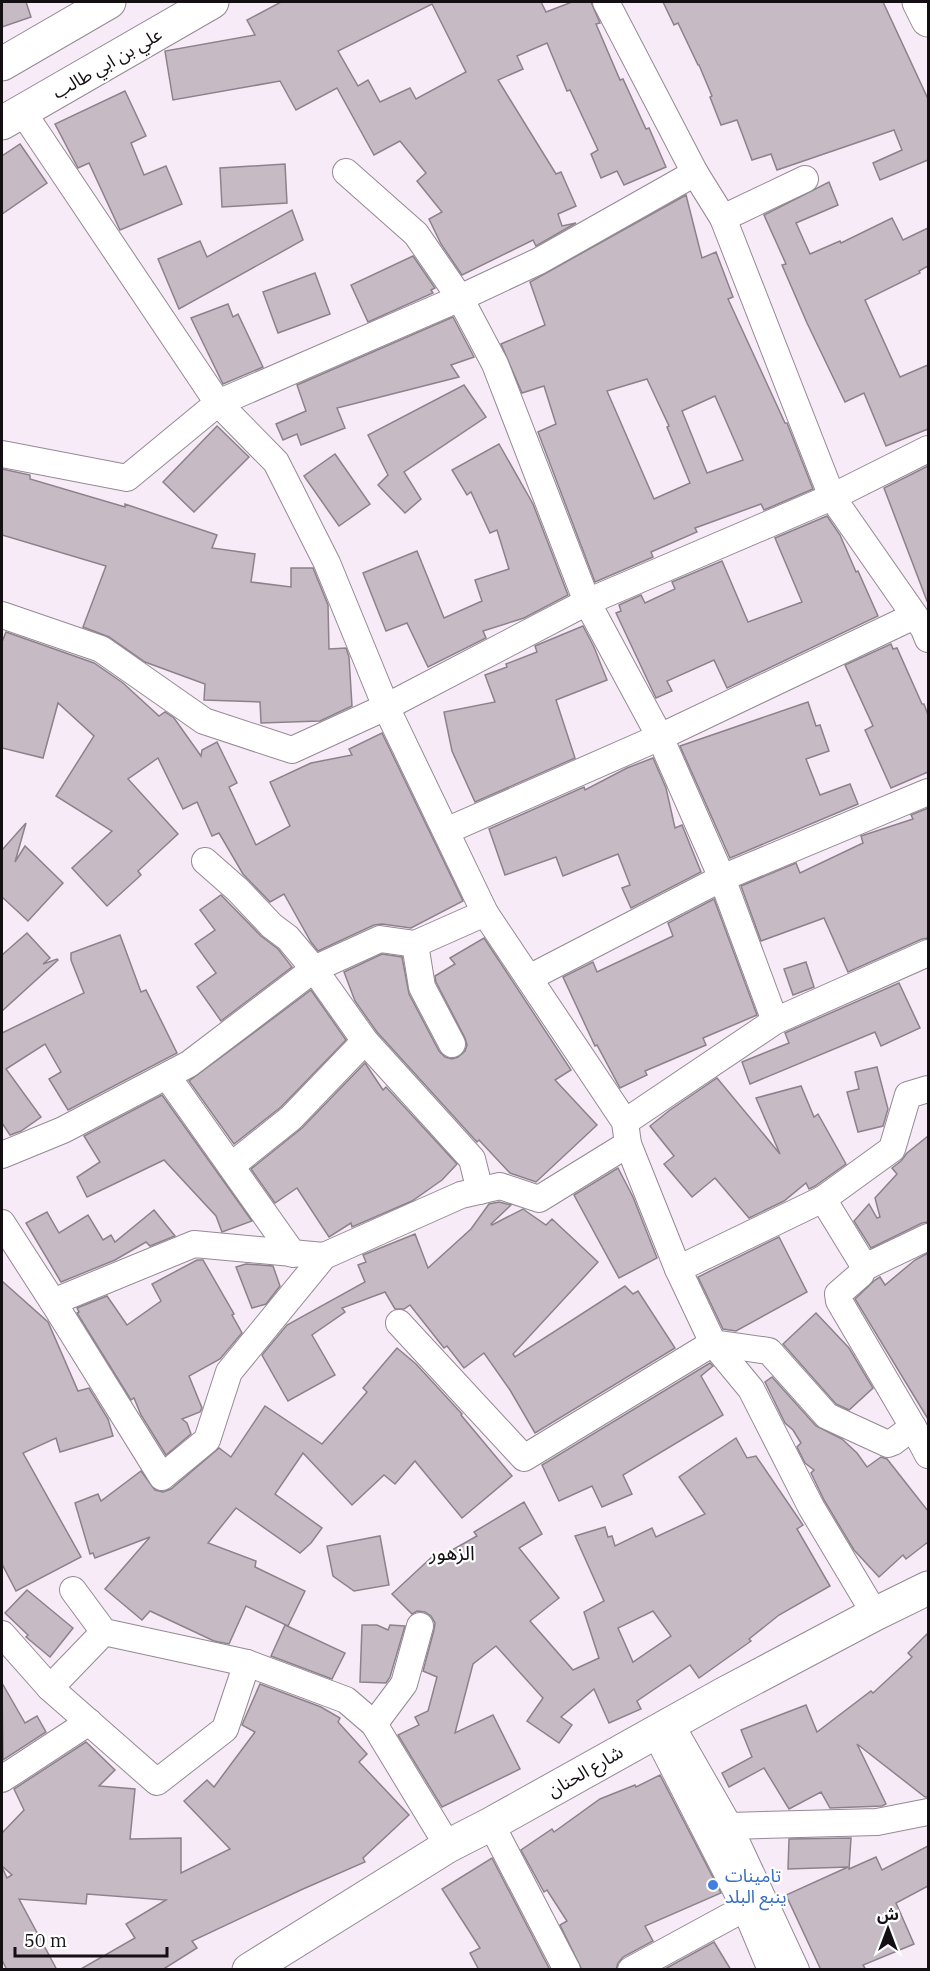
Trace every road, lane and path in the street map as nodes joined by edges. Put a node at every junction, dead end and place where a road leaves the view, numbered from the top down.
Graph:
1 (109, 2) edge
2 (212, 2) edge
3 (606, 2) edge
4 (919, 2) edge
5 (71, 11) edge
6 (928, 20) edge
7 (2, 64) edge
8 (12, 117) edge
9 (346, 172) dead end
10 (695, 173) junction
11 (805, 179) dead end
12 (723, 218) junction
13 (460, 298) junction
14 (218, 403) junction
15 (928, 449) edge
16 (2, 454) edge
17 (832, 497) junction
18 (587, 602) junction
19 (2, 615) edge
20 (924, 627) edge
21 (386, 707) junction
22 (660, 737) junction
23 (928, 792) edge
24 (446, 831) junction
25 (205, 861) dead end
26 (722, 878) junction
27 (485, 913) junction
28 (415, 944) junction
29 (928, 953) edge
30 (314, 969) junction
31 (529, 978) junction
32 (775, 1021) junction
33 (365, 1041) junction
34 (452, 1044) dead end
35 (167, 1076) junction
36 (928, 1089) edge
37 (627, 1133) junction
38 (2, 1155) edge
39 (231, 1166) junction
40 (480, 1191) junction
41 (823, 1198) junction
42 (2, 1223) edge
43 (928, 1237) edge
44 (293, 1254) junction
45 (324, 1256) junction
46 (863, 1268) junction
47 (678, 1269) junction
48 (53, 1302) junction
49 (399, 1323) dead end
50 (713, 1343) junction
51 (913, 1427) junction
52 (928, 1455) edge
53 (928, 1588) edge
54 (74, 1590) dead end
55 (875, 1614) junction
56 (420, 1626) dead end
57 (104, 1632) junction
58 (6, 1647) edge
59 (247, 1663) junction
60 (50, 1688) junction
61 (88, 1722) junction
62 (374, 1724) junction
63 (662, 1727) junction
64 (2, 1779) edge
65 (928, 1812) edge
66 (491, 1824) junction
67 (729, 1826) junction
68 (448, 1846) junction
69 (745, 1908) junction
70 (249, 1970) edge
71 (567, 1970) edge
72 (631, 1970) edge
73 (771, 1970) edge
74 (796, 1970) edge

1 - 5 main road
2 - 8 main road, علي بن ابي طالب
3 - 10 street
4 - 6 main road
5 - 7 main road
8 - 14 street
9 - 13 street
10 - 12 street
10 - 13 street
11 - 12 street
12 - 17 street
13 - 14 street
13 - 18 street
14 - 16 street
14 - 21 street
15 - 17 street
17 - 18 street
17 - 20 street
18 - 21 street
18 - 22 street
19 - 21 street
20 - 22 street
21 - 24 street
22 - 24 street
22 - 26 street
23 - 26 street
24 - 27 street
25 - 30 street
26 - 31 street
26 - 32 street
27 - 28 street
27 - 31 street
28 - 30 street
28 - 34 street
29 - 32 street
30 - 33 street
30 - 35 street
31 - 37 street
32 - 37 street
33 - 39 street
33 - 40 street
35 - 38 street
35 - 39 street
36 - 41 street
37 - 40 street
37 - 47 street
39 - 44 street
40 - 45 street
41 - 46 street
41 - 47 street
42 - 48 street
43 - 46 street
44 - 45 street
44 - 48 street
45 - 48 street
46 - 51 street
47 - 50 street
49 - 50 street
50 - 51 street
50 - 55 street
51 - 52 street
53 - 55 main road, شارع الحنان
54 - 57 street
55 - 63 main road, شارع الحنان
56 - 62 street
57 - 59 street
57 - 60 street
58 - 60 street
59 - 61 street
59 - 62 street
60 - 61 street
61 - 64 street
62 - 68 street
63 - 66 main road, شارع الحنان
63 - 67 street
63 - 69 street
65 - 67 street
66 - 68 main road, شارع الحنان
66 - 71 street
67 - 74 street
68 - 70 main road, شارع الحنان
69 - 72 street
69 - 73 street

